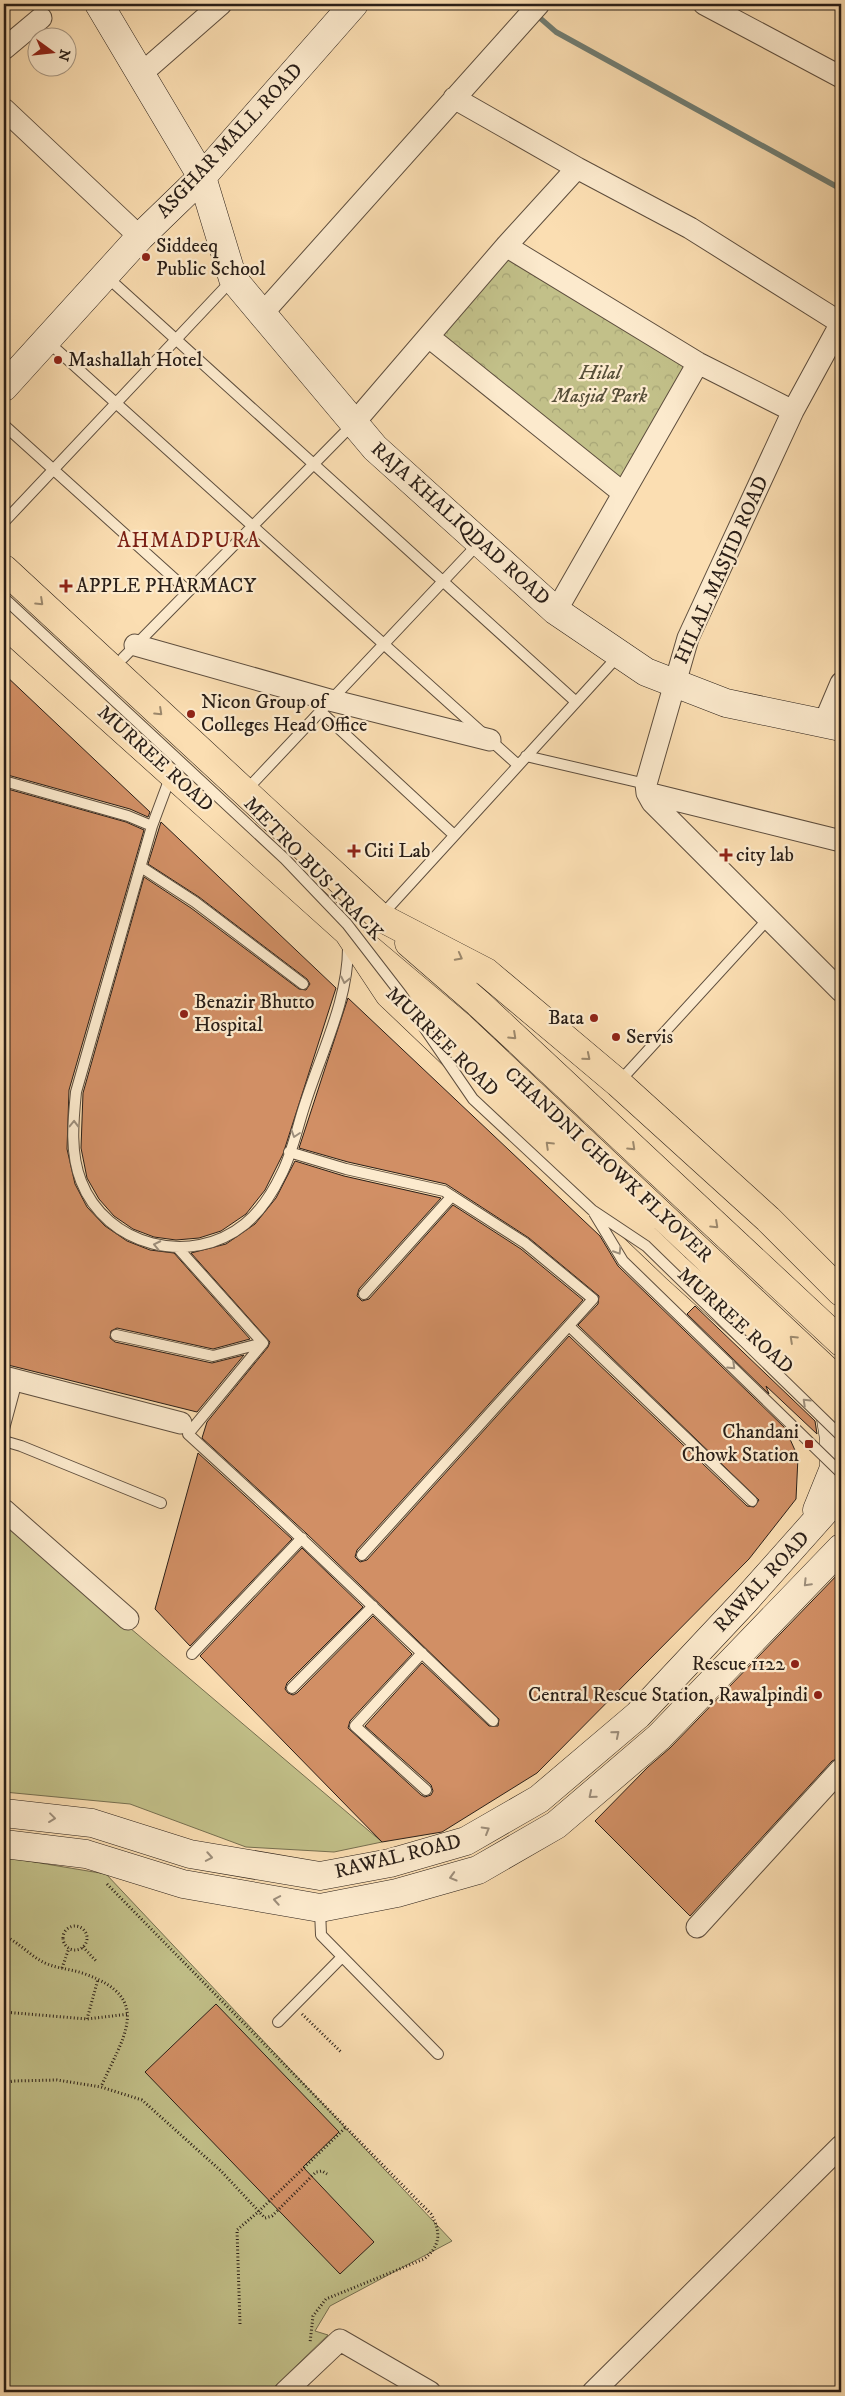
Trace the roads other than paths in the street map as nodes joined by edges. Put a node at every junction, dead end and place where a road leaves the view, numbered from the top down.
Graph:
1 (99, 4) edge
2 (221, 4) edge
3 (354, 4) edge
4 (539, 4) edge
5 (704, 4) edge
6 (40, 18) dead end
7 (4, 50) edge
8 (141, 74) junction
9 (841, 77) edge
10 (454, 98) junction
11 (4, 109) edge
12 (577, 168) junction
13 (202, 177) junction
14 (140, 237) junction
15 (506, 246) junction
16 (106, 275) junction
17 (233, 279) junction
18 (262, 314) junction
19 (841, 323) edge
20 (429, 337) junction
21 (176, 339) junction
22 (46, 340) junction
23 (698, 362) junction
24 (4, 387) edge
25 (116, 403) junction
26 (793, 411) junction
27 (354, 423) junction
28 (4, 425) edge
29 (314, 464) junction
30 (53, 469) junction
31 (623, 493) junction
32 (4, 522) edge
33 (252, 526) junction
34 (479, 542) junction
35 (4, 569) edge
36 (443, 581) junction
37 (188, 591) junction
38 (4, 598) edge
39 (556, 611) junction
40 (4, 622) edge
41 (383, 644) junction
42 (129, 652) joint
43 (620, 655) junction
44 (841, 683) edge
45 (674, 684) junction
46 (576, 701) junction
47 (325, 706) junction
48 (833, 725) edge
49 (490, 740) junction
50 (526, 756) junction
51 (518, 765) junction
52 (171, 774) junction
53 (4, 781) edge
54 (252, 784) dead end
55 (647, 789) junction
56 (152, 826) junction
57 (454, 835) junction
58 (841, 841) edge
59 (141, 867) junction
60 (380, 917) junction
61 (768, 919) junction
62 (348, 932) junction
63 (303, 984) dead end
64 (841, 991) edge
65 (618, 1083) junction
66 (289, 1152) junction
67 (452, 1196) junction
68 (592, 1210) junction
69 (177, 1247) junction
70 (841, 1292) edge
71 (364, 1294) dead end
72 (569, 1326) junction
73 (116, 1335) dead end
74 (841, 1342) edge
75 (263, 1343) junction
76 (10, 1379) edge
77 (837, 1402) edge
78 (181, 1423) dead end
79 (4, 1429) edge
80 (841, 1436) edge
81 (4, 1441) edge
82 (841, 1473) edge
83 (841, 1493) edge
84 (752, 1501) dead end
85 (161, 1503) dead end
86 (4, 1510) edge
87 (302, 1538) junction
88 (801, 1540) junction
89 (841, 1548) edge
90 (362, 1555) dead end
91 (373, 1606) junction
92 (128, 1619) dead end
93 (422, 1653) junction
94 (192, 1654) dead end
95 (292, 1688) dead end
96 (493, 1721) dead end
97 (841, 1769) edge
98 (426, 1790) dead end
99 (4, 1813) edge
100 (4, 1844) edge
101 (320, 1908) junction
102 (697, 1927) dead end
103 (342, 1957) junction
104 (278, 2022) dead end
105 (438, 2054) dead end
106 (841, 2146) edge
107 (285, 2392) edge
108 (430, 2392) edge
109 (593, 2392) edge

1 - 8 main road, RAJA KHALIQDAD ROAD
2 - 8 street
3 - 13 main road, ASGHAR MALL ROAD
4 - 10 street
5 - 9 street
6 - 7 street
8 - 13 main road, RAJA KHALIQDAD ROAD
10 - 12 street
10 - 18 street
11 - 14 street
12 - 15 street
12 - 19 street
13 - 14 main road, ASGHAR MALL ROAD
13 - 17 main road, RAJA KHALIQDAD ROAD
14 - 16 main road, ASGHAR MALL ROAD
15 - 20 street
15 - 23 street
16 - 21 lane
16 - 22 main road, ASGHAR MALL ROAD
17 - 18 main road, RAJA KHALIQDAD ROAD
17 - 21 lane
18 - 27 main road, RAJA KHALIQDAD ROAD
19 - 26 street, HILAL MASJID ROAD
20 - 27 street
20 - 31 street
21 - 25 lane
21 - 29 lane
22 - 24 main road, ASGHAR MALL ROAD
22 - 25 lane
23 - 26 street
23 - 31 street
25 - 30 lane
25 - 33 lane
26 - 45 street, HILAL MASJID ROAD
27 - 29 lane
27 - 34 main road, RAJA KHALIQDAD ROAD
28 - 30 lane
29 - 33 lane
29 - 36 lane
30 - 32 lane
30 - 37 lane
31 - 39 street
33 - 37 lane
33 - 41 lane
34 - 36 lane
34 - 39 main road, RAJA KHALIQDAD ROAD
35 -> 60 main road, MURREE ROAD
36 - 41 lane
36 - 46 lane
37 - 42 lane
38 - 68 lane, METRO BUS TRACK, bridge
39 - 43 main road, RAJA KHALIQDAD ROAD
40 - 52 main road, MURREE ROAD
41 - 47 lane
41 - 49 lane
42 - 47 street
43 - 45 main road, RAJA KHALIQDAD ROAD
43 - 46 lane
44 - 48 street
45 - 48 main road, RAJA KHALIQDAD ROAD
45 - 55 street, HILAL MASJID ROAD
46 - 50 lane
47 - 49 street
47 - 54 lane
47 - 57 lane
49 - 51 lane
50 - 51 lane
50 - 55 lane
51 - 57 lane
52 - 56 lane
52 - 62 main road, MURREE ROAD
53 - 56 lane
55 - 58 street
55 - 61 street
56 - 59 lane
57 - 60 lane
59 - 63 lane
69 -> 59 lane
60 -> 65 main road, MURREE ROAD
60 -> 74 main road, CHANDNI CHOWK FLYOVER
61 - 64 street
61 - 65 lane
62 -> 66 lane
77 -> 62 main road, CHANDNI CHOWK FLYOVER
77 -> 62 main road, MURREE ROAD
65 - 70 main road, MURREE ROAD
66 - 67 lane
66 - 69 lane
67 - 71 lane
67 - 72 lane
80 -> 68 lane, METRO BUS TRACK, bridge
68 -> 82 lane, METRO BUS TRACK, bridge
69 - 75 lane
72 - 84 lane
72 - 90 lane
73 - 75 lane
75 - 87 lane
76 - 78 street
76 - 79 lane
77 - 88 main road
81 - 85 lane
83 - 88 main road, RAWAL ROAD
86 - 92 street
87 - 91 lane
87 - 94 lane
99 -> 88 main road, RAWAL ROAD
89 -> 101 main road, RAWAL ROAD
91 - 93 lane
91 - 95 lane
93 - 96 lane
93 - 98 lane
97 - 102 street
101 -> 100 main road, RAWAL ROAD
101 - 103 lane
103 - 104 lane
103 - 105 lane
106 - 109 street
107 - 108 street

